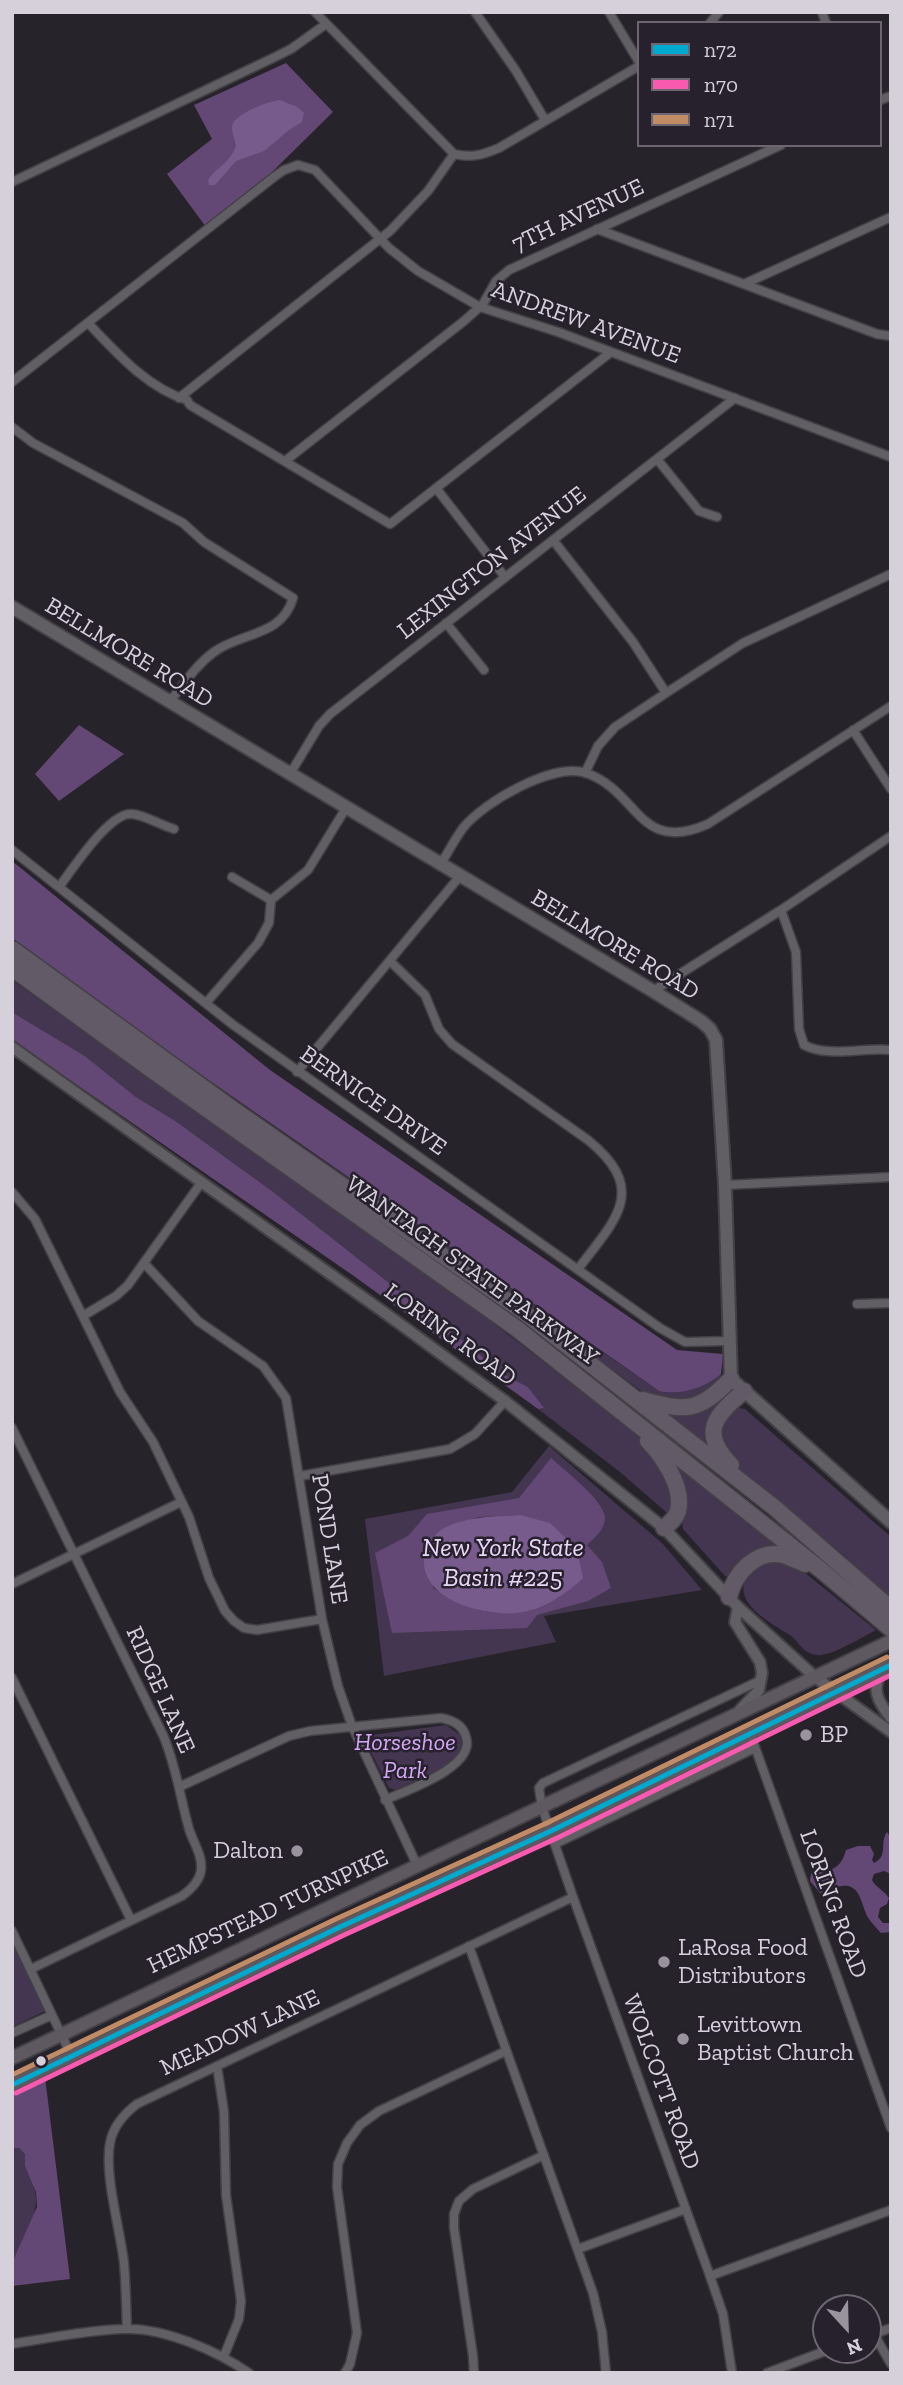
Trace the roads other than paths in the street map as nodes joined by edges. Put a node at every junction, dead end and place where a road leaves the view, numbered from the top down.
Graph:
1 (315, 12) edge
2 (475, 12) edge
3 (610, 12) edge
4 (326, 24) junction
5 (637, 60) edge
6 (637, 65) edge
7 (545, 120) junction
8 (777, 147) edge
9 (454, 154) junction
10 (12, 181) edge
11 (891, 217) edge
12 (597, 229) junction
13 (381, 237) junction
14 (744, 284) junction
15 (480, 307) junction
16 (88, 323) junction
17 (891, 336) edge
18 (611, 352) junction
19 (12, 382) edge
20 (179, 398) junction
21 (734, 398) junction
22 (12, 427) edge
23 (891, 457) edge
24 (657, 459) junction
25 (285, 461) junction
26 (436, 488) junction
27 (717, 517) dead end
28 (553, 540) junction
29 (891, 574) edge
30 (505, 577) junction
31 (12, 607) edge
32 (446, 623) junction
33 (484, 670) dead end
34 (666, 692) junction
35 (170, 701) junction
36 (891, 706) edge
37 (853, 730) junction
38 (585, 773) junction
39 (290, 774) junction
40 (891, 789) edge
41 (346, 808) junction
42 (174, 829) dead end
43 (890, 840) edge
44 (12, 850) edge
45 (441, 864) junction
46 (460, 876) junction
47 (232, 877) dead end
48 (59, 887) junction
49 (271, 900) junction
50 (781, 910) junction
51 (12, 949) edge
52 (390, 961) junction
53 (12, 968) edge
54 (653, 991) junction
55 (206, 1003) junction
56 (12, 1047) edge
57 (891, 1050) edge
58 (297, 1072) junction
59 (891, 1177) edge
60 (201, 1183) junction
61 (725, 1185) junction
62 (12, 1192) edge
63 (144, 1263) junction
64 (578, 1269) junction
65 (891, 1303) edge
66 (857, 1304) dead end
67 (83, 1316) junction
68 (730, 1340) junction
69 (731, 1379) junction
70 (744, 1391) junction
71 (636, 1399) junction
72 (505, 1401) junction
73 (620, 1411) junction
74 (12, 1428) edge
75 (300, 1476) junction
76 (181, 1502) junction
77 (775, 1508) junction
78 (891, 1522) edge
79 (664, 1528) junction
80 (74, 1554) junction
81 (821, 1570) junction
82 (12, 1584) edge
83 (733, 1602) junction
84 (891, 1609) edge
85 (322, 1619) junction
86 (889, 1638) edge
87 (888, 1666) edge
88 (815, 1677) junction
89 (12, 1678) edge
90 (761, 1680) junction
91 (835, 1691) junction
92 (733, 1716) junction
93 (891, 1718) edge
94 (352, 1726) junction
95 (891, 1732) edge
96 (750, 1733) junction
97 (755, 1748) junction
98 (179, 1787) junction
99 (385, 1800) junction
100 (542, 1807) junction
101 (553, 1837) junction
102 (417, 1865) junction
103 (573, 1897) junction
104 (131, 1920) junction
105 (12, 1931) edge
106 (469, 1946) junction
107 (31, 1969) junction
108 (52, 2015) junction
109 (12, 2033) edge
110 (61, 2035) junction
111 (506, 2051) junction
112 (15, 2055) edge
113 (72, 2057) junction
114 (217, 2066) junction
115 (12, 2085) edge
116 (891, 2128) edge
117 (544, 2155) junction
118 (686, 2209) junction
119 (891, 2210) edge
120 (578, 2249) junction
121 (710, 2276) junction
122 (127, 2328) junction
123 (12, 2344) edge
124 (224, 2356) junction
125 (812, 2356) edge
126 (249, 2373) edge
127 (345, 2373) edge
128 (474, 2373) edge
129 (606, 2373) edge
130 (732, 2373) edge
131 (767, 2373) edge

1 - 4 street
2 - 7 street
3 - 5 street
4 - 9 street
4 - 10 street
6 - 7 street
7 - 9 street
8 - 12 street, 7TH AVENUE
9 - 13 street
11 - 14 street
12 - 14 street
12 - 15 street, 7TH AVENUE
13 - 15 street, ANDREW AVENUE
13 - 16 street, ANDREW AVENUE
13 - 20 street
14 - 17 street
15 - 18 street, ANDREW AVENUE
15 - 25 street, 7TH AVENUE
16 - 19 street
16 - 20 street
18 - 21 street, ANDREW AVENUE
18 - 26 street
20 - 25 street
21 - 23 street, ANDREW AVENUE
21 - 24 street, LEXINGTON AVENUE
22 - 35 street
24 - 27 street
24 - 28 street, LEXINGTON AVENUE
25 - 26 street
26 - 30 street
28 - 30 street, LEXINGTON AVENUE
28 - 34 street
29 - 34 street
30 - 32 street, LEXINGTON AVENUE
31 - 35 main road, BELLMORE ROAD
32 - 33 street
32 - 39 street, LEXINGTON AVENUE
34 - 38 street
35 - 39 main road, BELLMORE ROAD
36 - 37 street
37 - 38 street
37 - 40 street
38 - 45 street
39 - 41 main road, BELLMORE ROAD
41 - 45 main road, BELLMORE ROAD
41 - 49 street
42 - 48 street
43 - 50 street
44 - 48 street, BERNICE DRIVE
45 - 46 main road, BELLMORE ROAD
46 - 52 street
46 - 54 main road, BELLMORE ROAD
47 - 49 street
48 - 55 street, BERNICE DRIVE
49 - 55 street
50 - 54 street
50 - 57 street
51 - 71 highway, WANTAGH STATE PARKWAY
52 - 58 street
52 - 64 street
53 - 73 highway, WANTAGH STATE PARKWAY
54 - 61 main road, BELLMORE ROAD
55 - 58 street, BERNICE DRIVE
56 - 60 street, LORING ROAD
58 - 64 street, BERNICE DRIVE
59 - 61 street
60 - 63 street
60 - 72 street, LORING ROAD
61 - 68 main road, BELLMORE ROAD
62 - 67 street
63 - 67 street
63 - 75 street, POND LANE
64 - 68 street, BERNICE DRIVE
65 - 66 street
67 - 76 street
68 - 69 main road, BELLMORE ROAD
69 - 70 main road
69 - 71 highway
70 - 77 highway
70 - 78 main road
71 - 77 highway, WANTAGH STATE PARKWAY
72 - 75 street
72 - 79 street, LORING ROAD
73 - 79 highway
73 - 81 highway, WANTAGH STATE PARKWAY
74 - 80 street, RIDGE LANE
75 - 85 street, POND LANE
76 - 80 street
76 - 85 street
77 - 84 highway, WANTAGH STATE PARKWAY
79 - 83 street, LORING ROAD
80 - 82 street
80 - 98 street, RIDGE LANE
81 - 83 highway
81 - 86 highway, WANTAGH STATE PARKWAY
83 - 88 street, LORING ROAD
83 - 90 street
85 - 94 street, POND LANE
86 - 88 main road, HEMPSTEAD TURNPIKE
87 - 91 main road, HEMPSTEAD TURNPIKE
87 - 93 street
88 - 91 street, LORING ROAD
88 - 92 main road, HEMPSTEAD TURNPIKE
89 - 104 street
90 - 92 street
90 - 100 street
91 - 95 street, LORING ROAD
91 - 96 main road, HEMPSTEAD TURNPIKE
92 - 100 main road, HEMPSTEAD TURNPIKE
94 - 98 street
94 - 99 street, POND LANE
94 - 99 street
96 - 97 street, LORING ROAD
96 - 101 main road, HEMPSTEAD TURNPIKE
97 - 101 street, HEMPSTEAD TURNPIKE
97 - 116 street, LORING ROAD
98 - 104 street, RIDGE LANE
99 - 102 street, POND LANE
100 - 101 street, WOLCOTT ROAD
100 - 102 main road, HEMPSTEAD TURNPIKE
101 - 103 street, WOLCOTT ROAD
101 - 113 main road, HEMPSTEAD TURNPIKE
102 - 110 main road, HEMPSTEAD TURNPIKE
103 - 106 street, MEADOW LANE
103 - 118 street, WOLCOTT ROAD
104 - 107 street, RIDGE LANE
105 - 107 street
106 - 111 street
106 - 114 street, MEADOW LANE
107 - 108 street
108 - 109 street
108 - 110 street
110 - 112 main road, HEMPSTEAD TURNPIKE
110 - 113 street
111 - 117 street
111 - 127 street
113 - 115 main road, HEMPSTEAD TURNPIKE
114 - 122 street, MEADOW LANE
114 - 124 street
117 - 120 street
117 - 128 street
118 - 120 street
118 - 121 street, WOLCOTT ROAD
119 - 121 street
120 - 129 street
121 - 130 street, WOLCOTT ROAD
122 - 123 street
122 - 124 street
124 - 126 street
125 - 131 street

